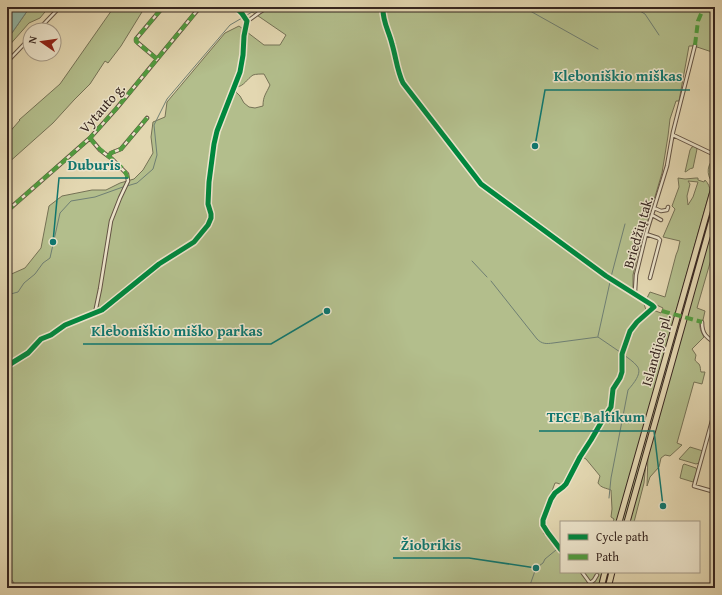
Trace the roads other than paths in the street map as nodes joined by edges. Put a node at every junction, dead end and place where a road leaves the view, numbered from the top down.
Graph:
1 (60, 7) edge
2 (163, 7) edge
3 (200, 7) edge
4 (224, 7) edge
5 (270, 7) edge
6 (247, 21) junction
7 (46, 22) edge
8 (695, 45) dead end
9 (22, 46) edge
10 (157, 59) junction
11 (7, 62) edge
12 (147, 118) dead end
13 (673, 135) junction
14 (90, 138) junction
15 (715, 155) edge
16 (108, 156) junction
17 (715, 184) edge
18 (654, 208) junction
19 (668, 208) dead end
20 (715, 209) edge
21 (7, 211) edge
22 (652, 215) junction
23 (661, 220) dead end
24 (646, 234) junction
25 (650, 278) dead end
26 (95, 314) junction
27 (702, 322) dead end
28 (715, 343) edge
29 (7, 366) edge
30 (715, 410) edge
31 (715, 492) edge
32 (619, 521) edge
33 (627, 521) edge
34 (560, 549) edge
35 (583, 573) edge
36 (605, 573) edge
37 (612, 573) edge
38 (597, 575) dead end
39 (590, 583) junction
40 (584, 588) edge
41 (601, 588) edge
42 (608, 588) edge

1 - 7 street
2 - 10 street
3 - 10 street, Vytauto g.
4 - 6 street
5 - 6 street
6 - 26 street
8 - 13 street, Briedžių tak.
9 - 11 street
10 - 14 street, Vytauto g.
12 - 16 street
13 - 15 street
13 - 18 street, Briedžių tak.
14 - 16 street
14 - 21 street, Vytauto g.
16 - 26 street
17 - 32 highway, Islandijos pl.
18 - 19 street
18 - 22 street, Briedžių tak.
20 - 33 highway, Islandijos pl.
22 - 23 street
22 - 24 street, Briedžių tak.
24 - 25 street
24 - 34 street, Briedžių tak.
26 - 29 street
27 - 28 street
30 - 31 street
35 - 39 street
36 - 41 highway
37 - 42 highway
38 - 39 street
39 - 40 street

